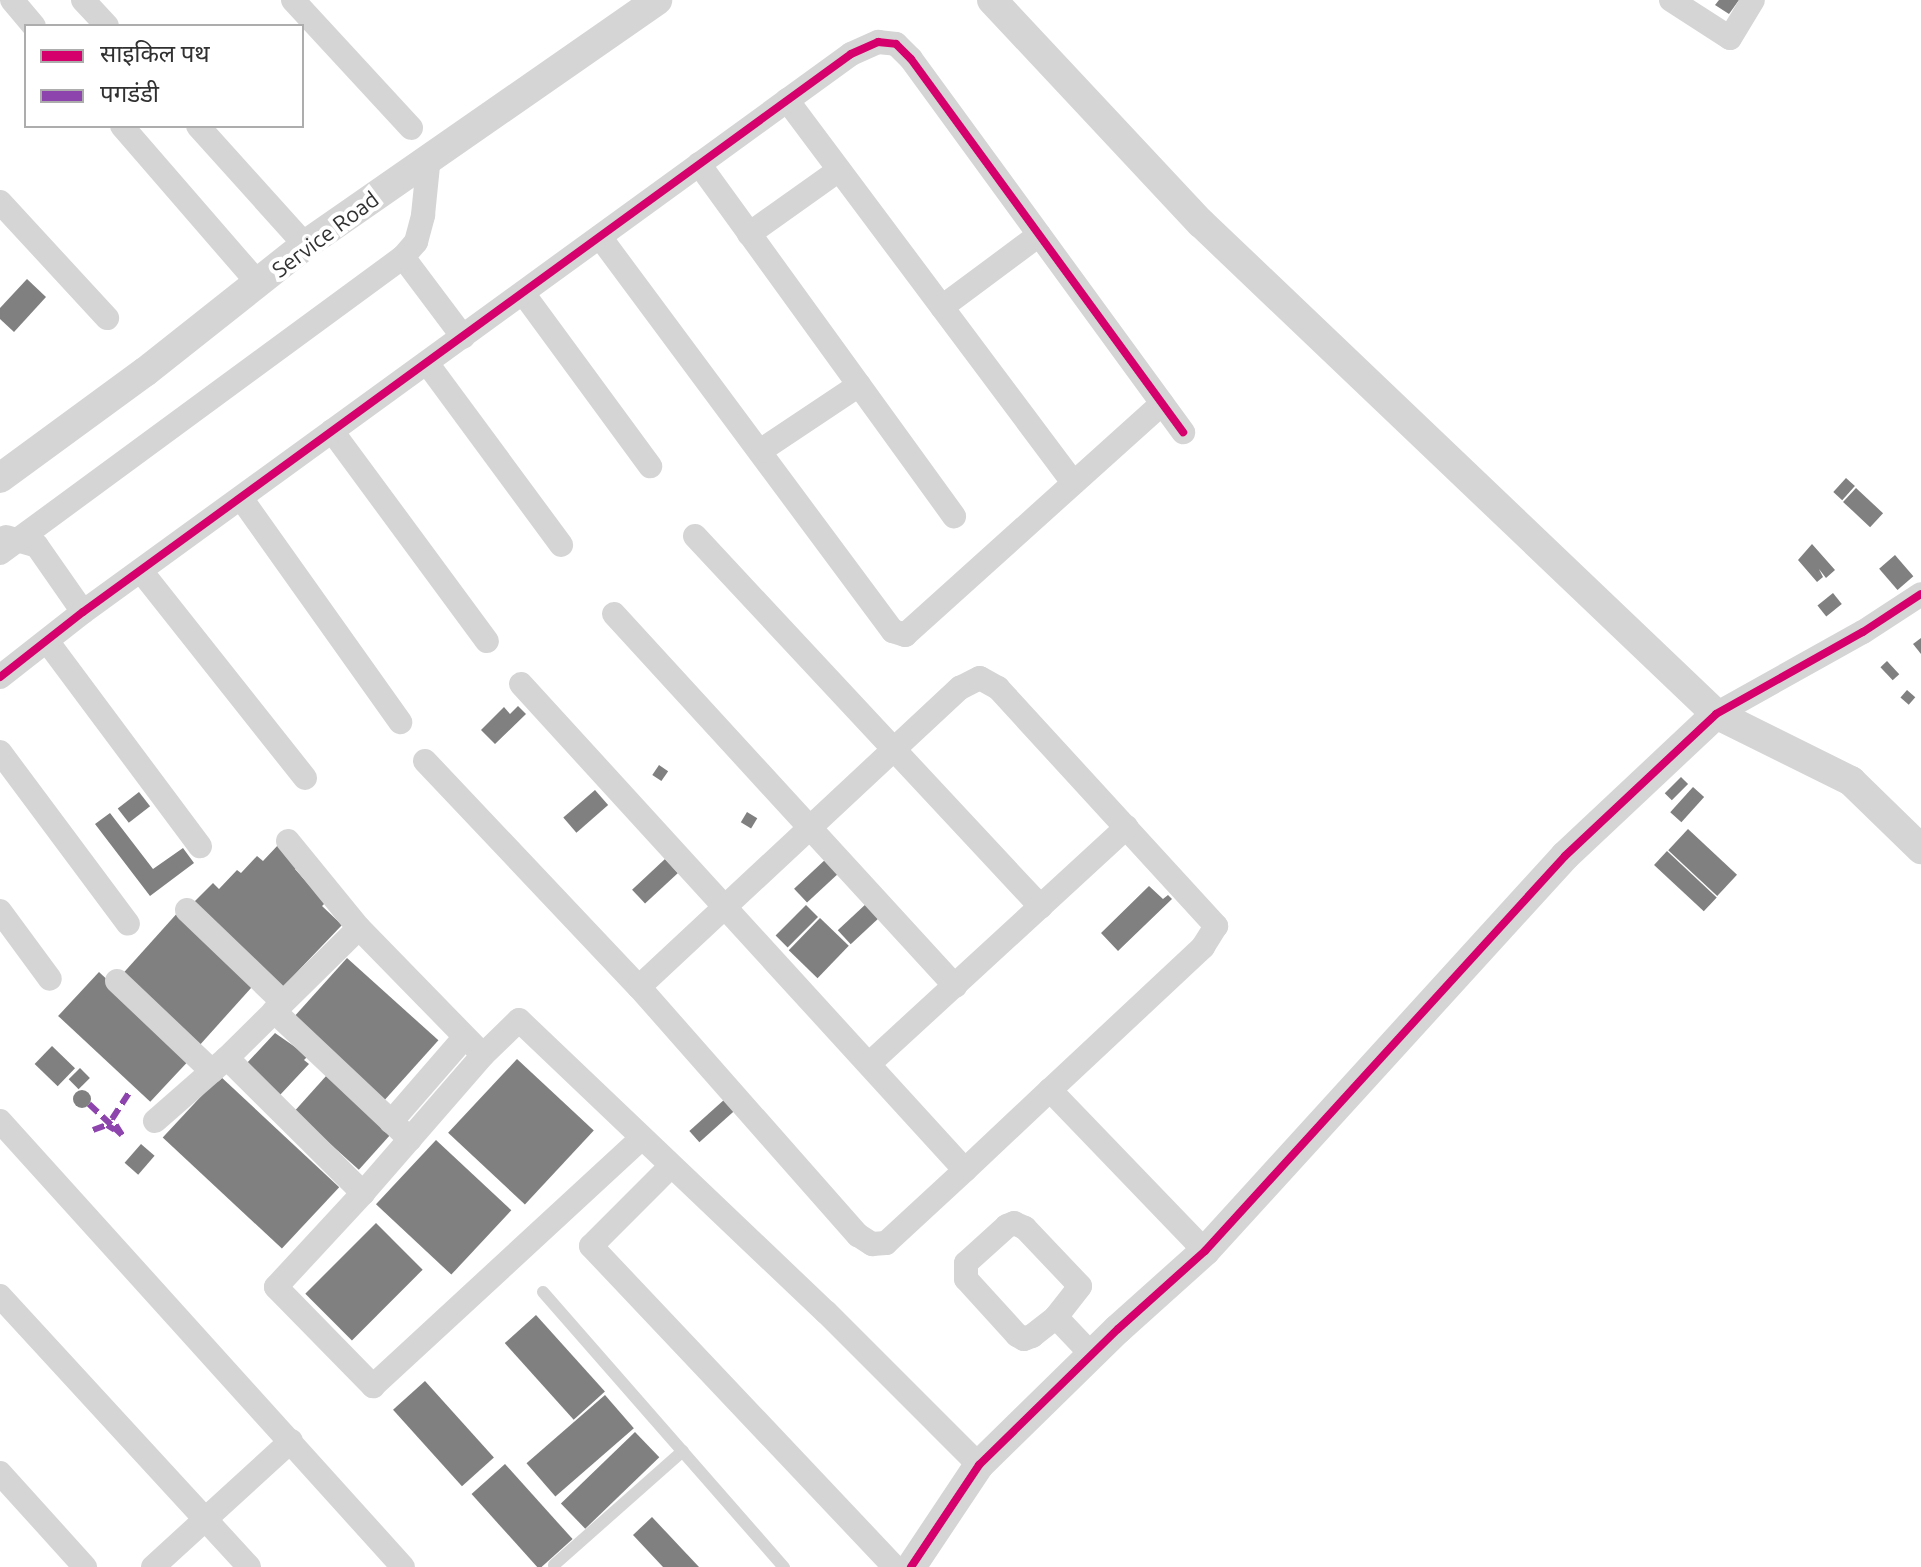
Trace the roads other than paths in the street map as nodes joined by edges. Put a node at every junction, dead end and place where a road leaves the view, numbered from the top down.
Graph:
1 (12, 0) edge
2 (83, 0) edge
3 (293, 0) edge
4 (657, 0) edge
5 (992, 0) edge
6 (1671, 0) edge
7 (1753, 0) edge
8 (32, 24) edge
9 (105, 24) edge
10 (787, 100) junction
11 (124, 128) edge
12 (200, 128) edge
13 (411, 128) dead end
14 (429, 156) junction
15 (699, 164) junction
16 (839, 170) junction
17 (0, 202) edge
18 (749, 234) junction
19 (1039, 235) junction
20 (600, 237) junction
21 (305, 245) junction
22 (403, 257) junction
23 (259, 284) junction
24 (523, 293) junction
25 (942, 307) junction
26 (107, 318) dead end
27 (463, 337) junction
28 (427, 363) junction
29 (859, 385) junction
30 (1162, 404) junction
31 (332, 431) junction
32 (1183, 432) dead end
33 (760, 451) junction
34 (650, 466) dead end
35 (0, 478) edge
36 (1073, 483) junction
37 (241, 498) junction
38 (954, 516) dead end
39 (695, 536) dead end
40 (6, 542) edge
41 (561, 545) dead end
42 (141, 571) junction
43 (1921, 594) edge
44 (83, 612) junction
45 (614, 614) dead end
46 (47, 641) junction
47 (487, 641) dead end
48 (0, 677) edge
49 (521, 684) dead end
50 (1716, 714) junction
51 (400, 722) dead end
52 (895, 748) junction
53 (0, 752) edge
54 (425, 761) dead end
55 (305, 778) dead end
56 (809, 826) junction
57 (1127, 827) junction
58 (288, 841) dead end
59 (200, 846) dead end
60 (1921, 849) edge
61 (1041, 907) junction
62 (723, 908) junction
63 (187, 910) dead end
64 (0, 911) edge
65 (128, 924) dead end
66 (359, 928) junction
67 (50, 979) dead end
68 (117, 981) dead end
69 (955, 986) junction
70 (639, 987) junction
71 (278, 1007) junction
72 (464, 1038) junction
73 (483, 1055) junction
74 (869, 1064) junction
75 (220, 1065) junction
76 (1050, 1090) junction
77 (0, 1121) edge
78 (155, 1121) dead end
79 (391, 1122) junction
80 (642, 1138) junction
81 (410, 1139) junction
82 (671, 1166) junction
83 (965, 1170) junction
84 (363, 1193) junction
85 (1205, 1251) junction
86 (543, 1292) dead end
87 (0, 1296) edge
88 (1056, 1317) junction
89 (1092, 1355) junction
90 (291, 1441) junction
91 (683, 1451) junction
92 (979, 1465) junction
93 (0, 1473) edge
94 (205, 1519) junction
95 (554, 1565) edge
96 (85, 1567) edge
97 (153, 1567) edge
98 (249, 1567) edge
99 (403, 1567) edge
100 (784, 1567) edge
101 (895, 1567) edge
102 (911, 1567) edge

1 - 8 street
2 - 9 street
3 - 13 street
4 - 14 street, Service Road
5 - 50 street
6 - 7 street
10 - 15 street
10 - 16 street
10 - 19 street
11 - 23 street
12 - 21 street
14 - 21 street, Service Road
14 - 22 street
15 - 18 street
15 - 20 street
16 - 18 street
16 - 25 street
17 - 26 street
18 - 29 street
19 - 25 street
19 - 30 street
20 - 24 street
20 - 33 street
21 - 23 street, Service Road
22 - 27 street
22 - 40 street
23 - 35 street, Service Road
24 - 27 street
24 - 34 street
25 - 36 street
27 - 28 street
28 - 31 street
28 - 41 street
29 - 33 street
29 - 38 street
30 - 32 street
30 - 36 street
31 - 37 street
31 - 47 street
33 - 36 street
37 - 42 street
37 - 51 street
39 - 52 street
40 - 44 street
42 - 44 street
42 - 55 street
43 - 50 street
44 - 46 street
45 - 56 street
46 - 48 street
46 - 59 street
49 - 62 street
50 - 60 street
50 - 85 street
52 - 56 street
52 - 57 street
52 - 61 street
53 - 65 street
54 - 70 street
56 - 62 street
56 - 69 street
57 - 61 street
57 - 76 street
58 - 66 street
61 - 69 street
62 - 70 street
62 - 74 street
63 - 71 street
64 - 67 street
66 - 71 street
66 - 72 street
68 - 75 street
69 - 74 street
70 - 83 street
71 - 75 street
71 - 79 street
72 - 73 street
72 - 79 street
73 - 80 street
73 - 81 street
74 - 83 street
75 - 78 street
75 - 84 street
76 - 83 street
76 - 85 street
77 - 90 street
79 - 81 street
80 - 82 street
80 - 84 street
81 - 84 street
82 - 92 street
82 - 101 street
85 - 89 street
86 - 91 lane
87 - 94 street
88 - 88 street
88 - 89 street
89 - 92 street
90 - 94 street
90 - 99 street
91 - 95 lane
91 - 100 lane
92 - 102 street
93 - 96 street
94 - 97 street
94 - 98 street

